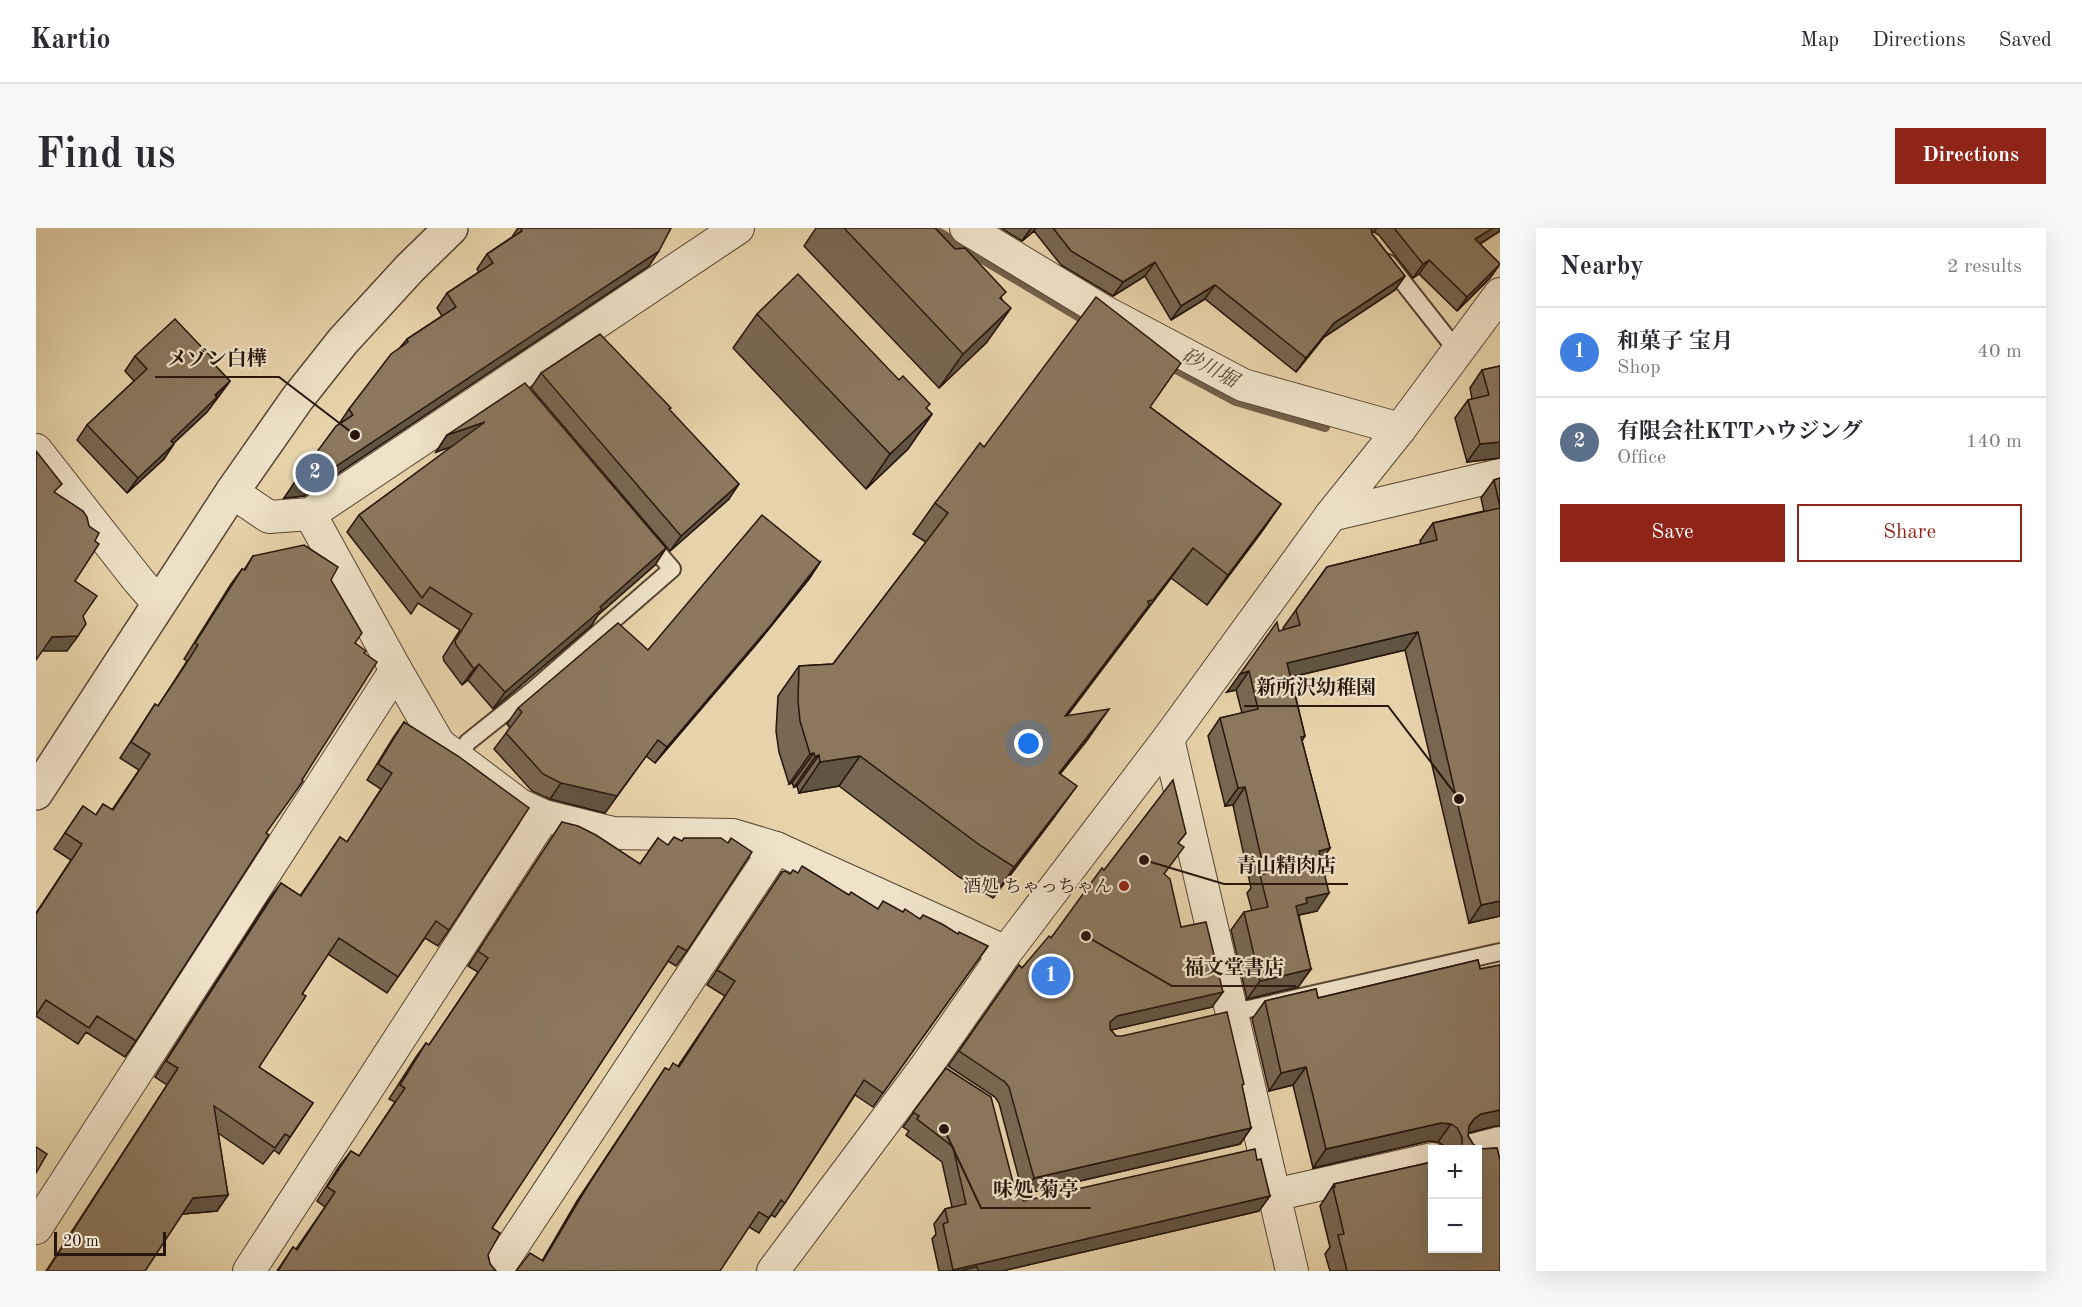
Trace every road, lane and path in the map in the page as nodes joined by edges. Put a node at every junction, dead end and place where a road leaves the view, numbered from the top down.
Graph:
1 (452, 228) edge
2 (738, 228) edge
3 (966, 228) edge
4 (1379, 251) edge
5 (1500, 294) edge
6 (1458, 352) junction
7 (1400, 429) junction
8 (36, 450) edge
9 (1500, 475) edge
10 (232, 492) junction
11 (310, 514) junction
12 (1331, 515) junction
13 (633, 524) edge
14 (159, 604) junction
15 (396, 670) junction
16 (1168, 739) junction
17 (457, 758) junction
18 (36, 793) edge
19 (544, 816) junction
20 (776, 848) junction
21 (1006, 952) junction
22 (1500, 952) edge
23 (1220, 1016) junction
24 (1428, 1160) edge
25 (1275, 1195) junction
26 (36, 1228) edge
27 (249, 1271) edge
28 (496, 1271) edge
29 (773, 1271) edge
30 (1292, 1271) edge

1 - 10 street
2 - 11 street
3 - 7 street
4 - 6 lane
5 - 6 street
6 - 7 street
7 - 12 street
8 - 14 street
9 - 12 street
10 - 11 street
10 - 14 street
11 - 15 street
12 - 16 street
13 - 17 lane
14 - 18 street
15 - 17 street
15 - 26 street
16 - 21 street
16 - 23 street
17 - 19 street
19 - 20 street
19 - 27 street
20 - 21 street
20 - 28 street
21 - 29 street
22 - 23 lane
23 - 25 street
24 - 25 street
25 - 30 street

